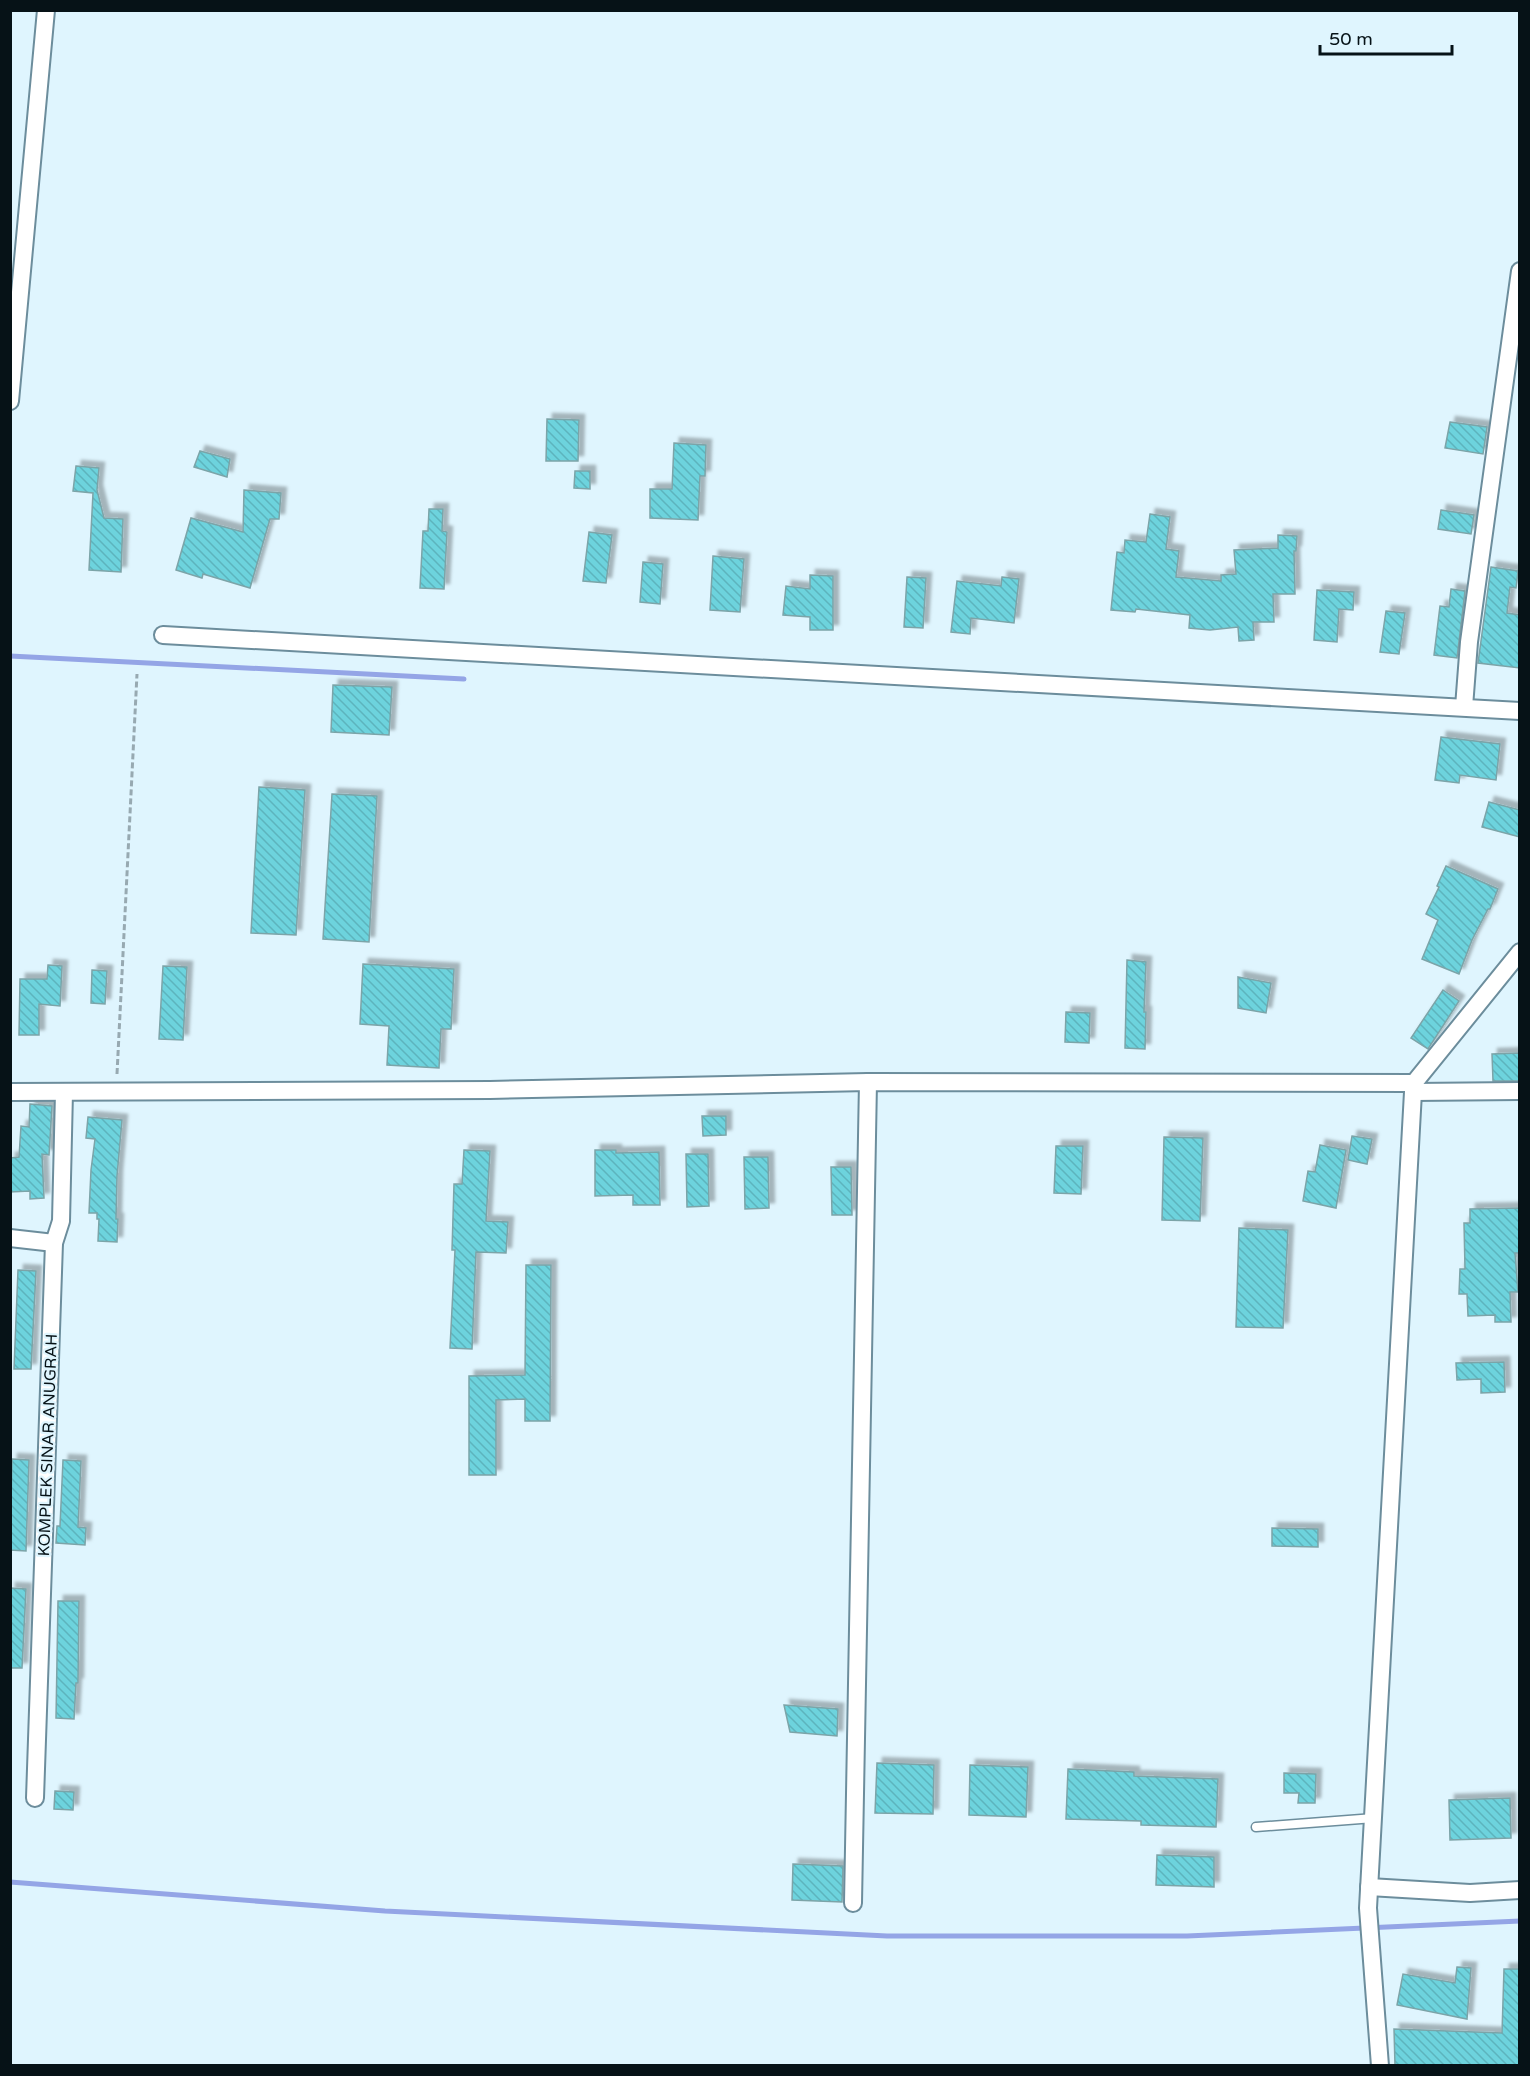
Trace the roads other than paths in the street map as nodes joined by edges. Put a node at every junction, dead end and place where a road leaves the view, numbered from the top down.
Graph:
1 (46, 10) edge
2 (17, 258) edge
3 (1520, 271) edge
4 (10, 401) edge
5 (163, 635) dead end
6 (1464, 707) junction
7 (1520, 711) edge
8 (1520, 952) edge
9 (868, 1082) junction
10 (1414, 1088) junction
11 (1520, 1091) edge
12 (10, 1092) edge
13 (64, 1092) junction
14 (10, 1238) edge
15 (54, 1243) junction
16 (34, 1798) dead end
17 (1374, 1818) junction
18 (1256, 1827) dead end
19 (1369, 1887) junction
20 (1520, 1890) edge
21 (853, 1903) dead end
22 (1380, 2066) edge

1 - 2 street
2 - 4 street
3 - 6 street
5 - 6 street
6 - 7 street
8 - 10 street
9 - 10 street
9 - 13 street
9 - 21 street
10 - 11 street
10 - 17 street
12 - 13 street
13 - 15 street, KOMPLEK SINAR ANUGRAH
14 - 15 street
15 - 16 street, KOMPLEK SINAR ANUGRAH
17 - 18 lane
17 - 19 street
19 - 20 street
19 - 22 street

